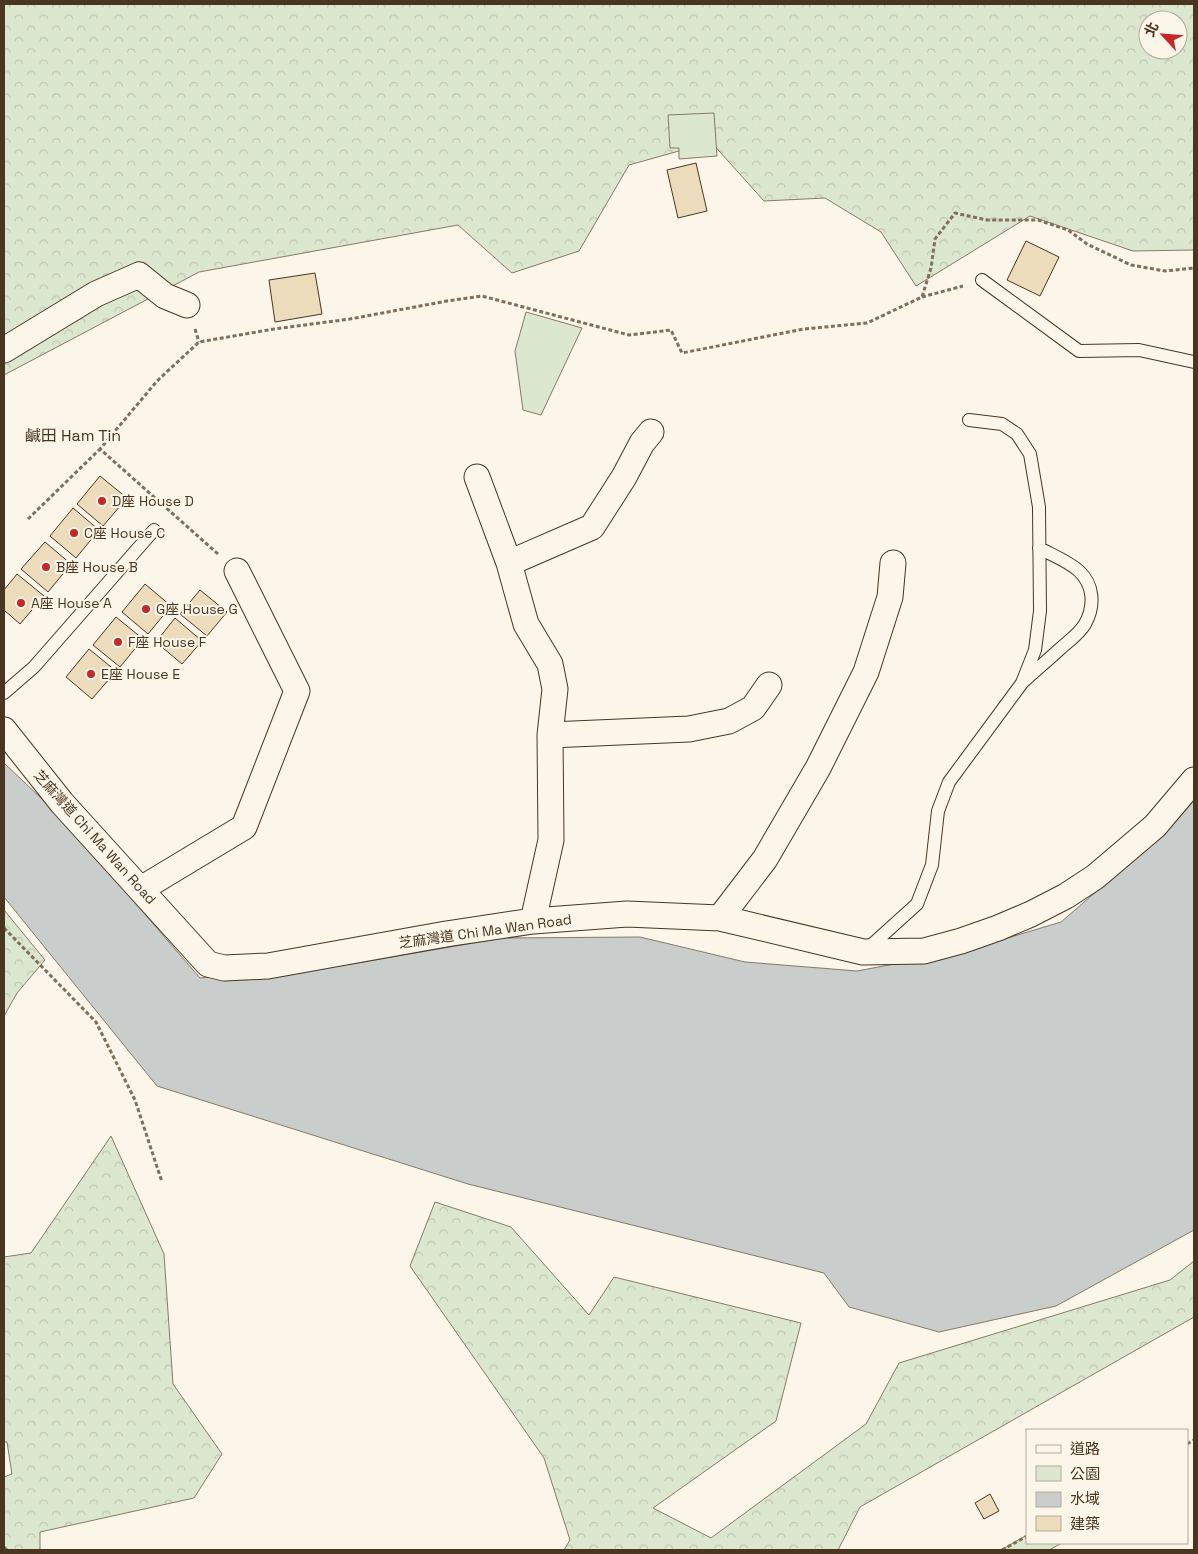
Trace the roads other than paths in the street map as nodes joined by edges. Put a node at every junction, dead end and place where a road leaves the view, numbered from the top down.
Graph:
1 (982, 280) road end
2 (187, 305) dead end
3 (4, 350) edge
4 (1194, 362) edge
5 (968, 420) dead end
6 (651, 432) dead end
7 (478, 476) dead end
8 (154, 530) dead end
9 (1039, 548) junction
10 (892, 562) dead end
11 (509, 563) junction
12 (237, 571) road end
13 (1022, 683) junction
14 (769, 685) dead end
15 (4, 693) edge
16 (4, 730) edge
17 (550, 735) junction
18 (1194, 780) edge
19 (141, 889) junction
20 (720, 918) junction
21 (533, 921) junction
22 (863, 952) junction

1 - 4 lane
2 - 3 street
5 - 9 lane
6 - 11 street
7 - 11 street
8 - 15 lane
9 - 13 lane
9 - 13 lane
10 - 20 street
11 - 17 street
12 - 19 street
13 - 22 lane
14 - 17 street
16 - 19 street, 芝麻灣道 Chi Ma Wan Road
17 - 21 street
18 - 22 street, 芝麻灣道 Chi Ma Wan Road
19 - 21 street, 芝麻灣道 Chi Ma Wan Road
20 - 21 street, 芝麻灣道 Chi Ma Wan Road
20 - 22 street, 芝麻灣道 Chi Ma Wan Road

